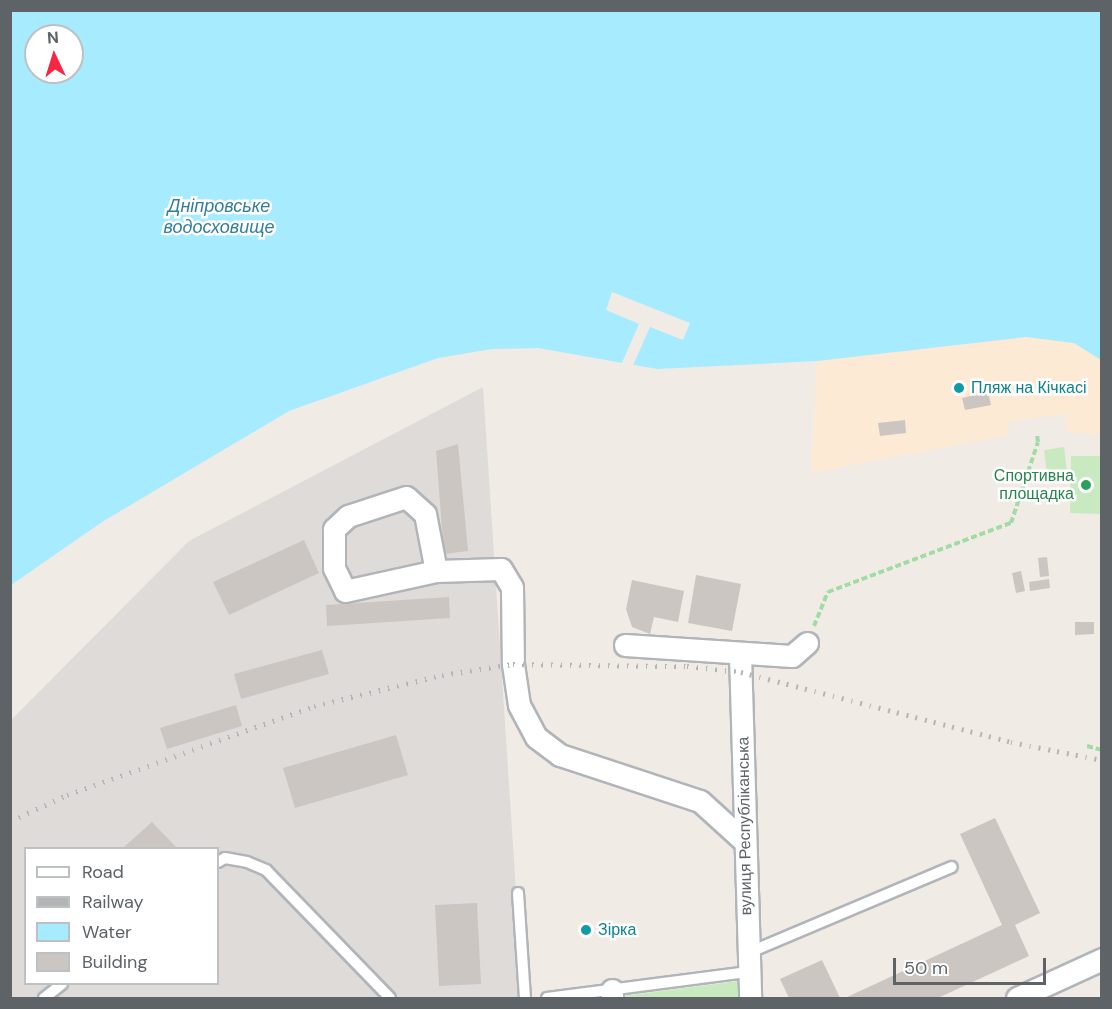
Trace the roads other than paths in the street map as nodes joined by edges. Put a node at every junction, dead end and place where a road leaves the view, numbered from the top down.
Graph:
1 (436, 571) junction
2 (807, 643) road end
3 (625, 645) dead end
4 (740, 654) junction
5 (745, 842) junction
6 (219, 861) edge
7 (952, 867) dead end
8 (518, 893) dead end
9 (1101, 958) edge
10 (748, 963) junction
11 (61, 985) edge
12 (612, 994) edge
13 (44, 999) edge
14 (390, 999) edge
15 (525, 999) edge
16 (547, 999) edge
17 (750, 999) edge
18 (1017, 999) edge

1 - 1 street
1 - 5 street
2 - 4 street
3 - 4 street
4 - 5 street, вулиця Республіканська
5 - 10 street, вулиця Республіканська
6 - 14 lane
7 - 10 lane
8 - 15 lane
9 - 18 street
10 - 12 lane
10 - 17 street, вулиця Республіканська
11 - 13 lane
12 - 16 lane

